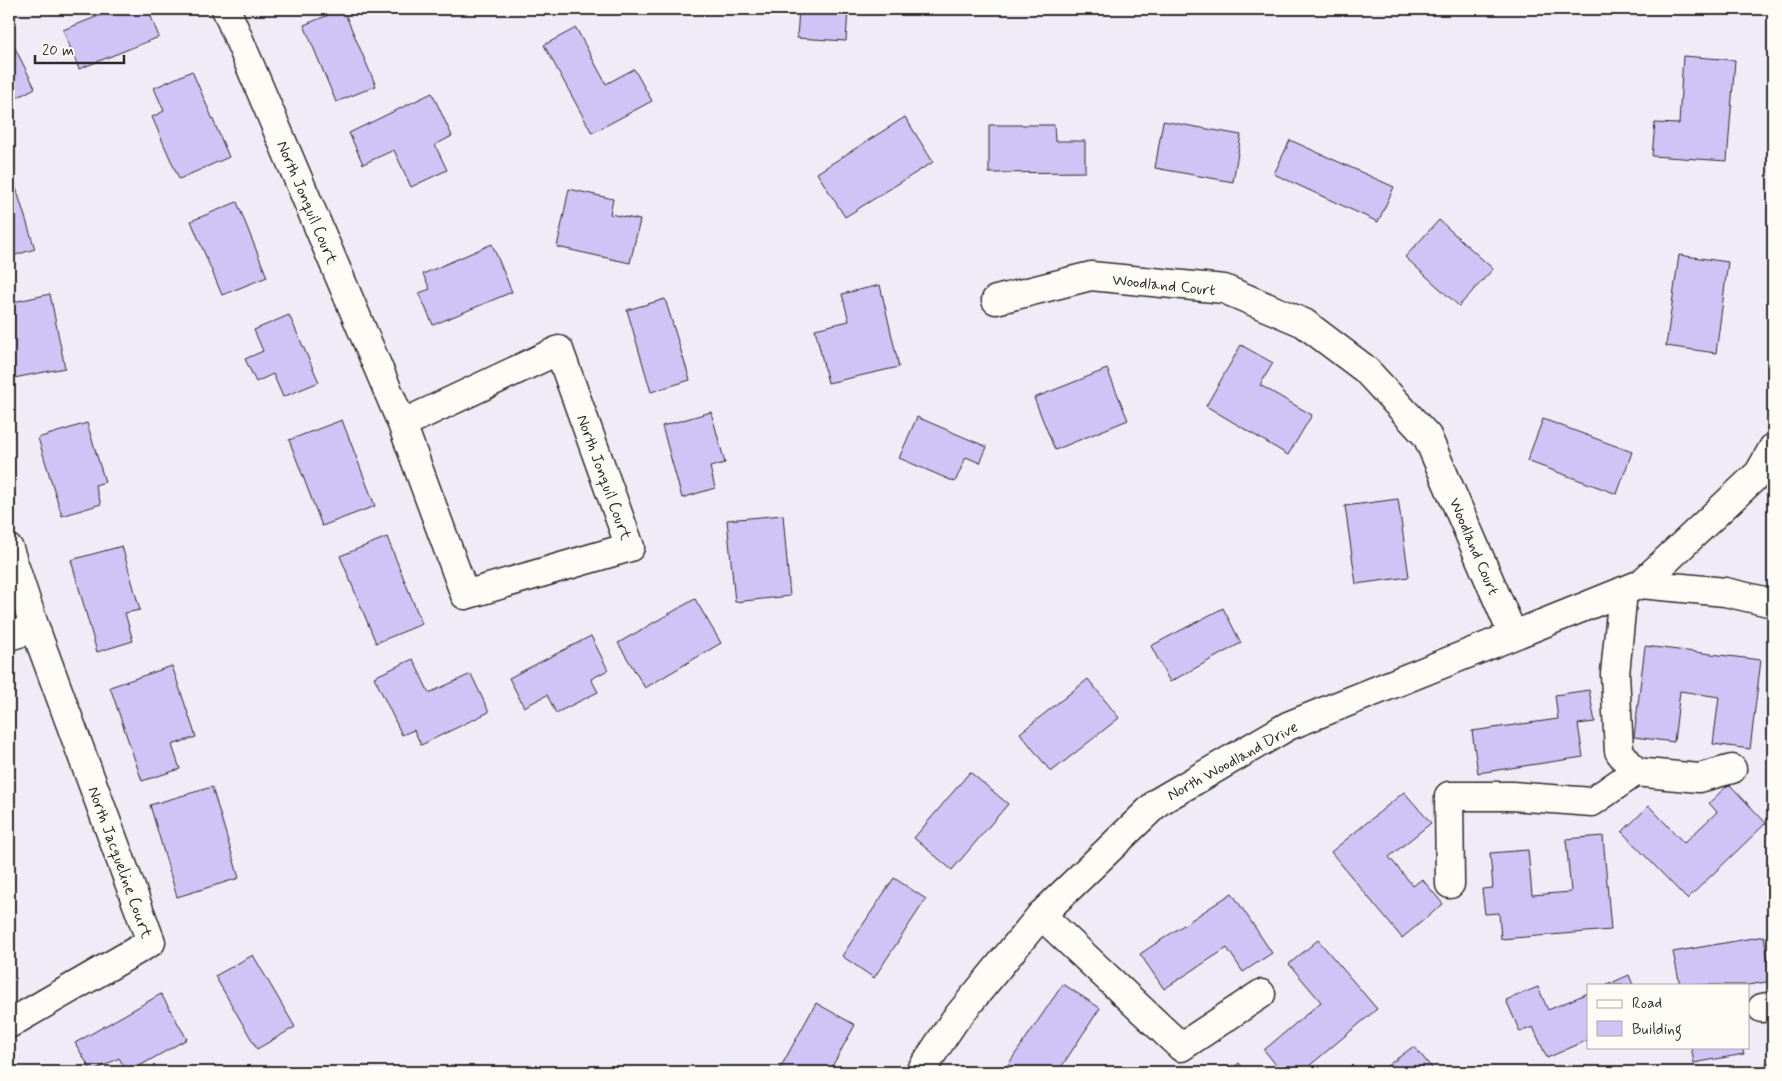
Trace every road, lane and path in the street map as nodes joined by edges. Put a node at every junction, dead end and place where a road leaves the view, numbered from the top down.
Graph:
1 (226, 9) edge
2 (996, 300) dead end
3 (402, 424) junction
4 (1773, 448) edge
5 (9, 549) edge
6 (1632, 587) junction
7 (1773, 603) edge
8 (35, 628) junction
9 (1513, 635) junction
10 (9, 636) edge
11 (1732, 769) dead end
12 (1634, 772) junction
13 (1450, 884) dead end
14 (1040, 915) junction
15 (1261, 994) dead end
16 (9, 1024) edge
17 (920, 1072) edge

1 - 3 street, North Jonquil Court
2 - 9 street, Woodland Court
3 - 3 street, North Jonquil Court
4 - 6 street, North Woodland Drive
5 - 8 street, North Jacqueline Court
6 - 7 street, North Woodland Drive
6 - 9 street, North Woodland Drive
6 - 12 street
8 - 10 street
8 - 16 street, North Jacqueline Court
9 - 14 street, North Woodland Drive
11 - 12 street
12 - 13 street
14 - 15 street
14 - 17 street, North Woodland Drive

